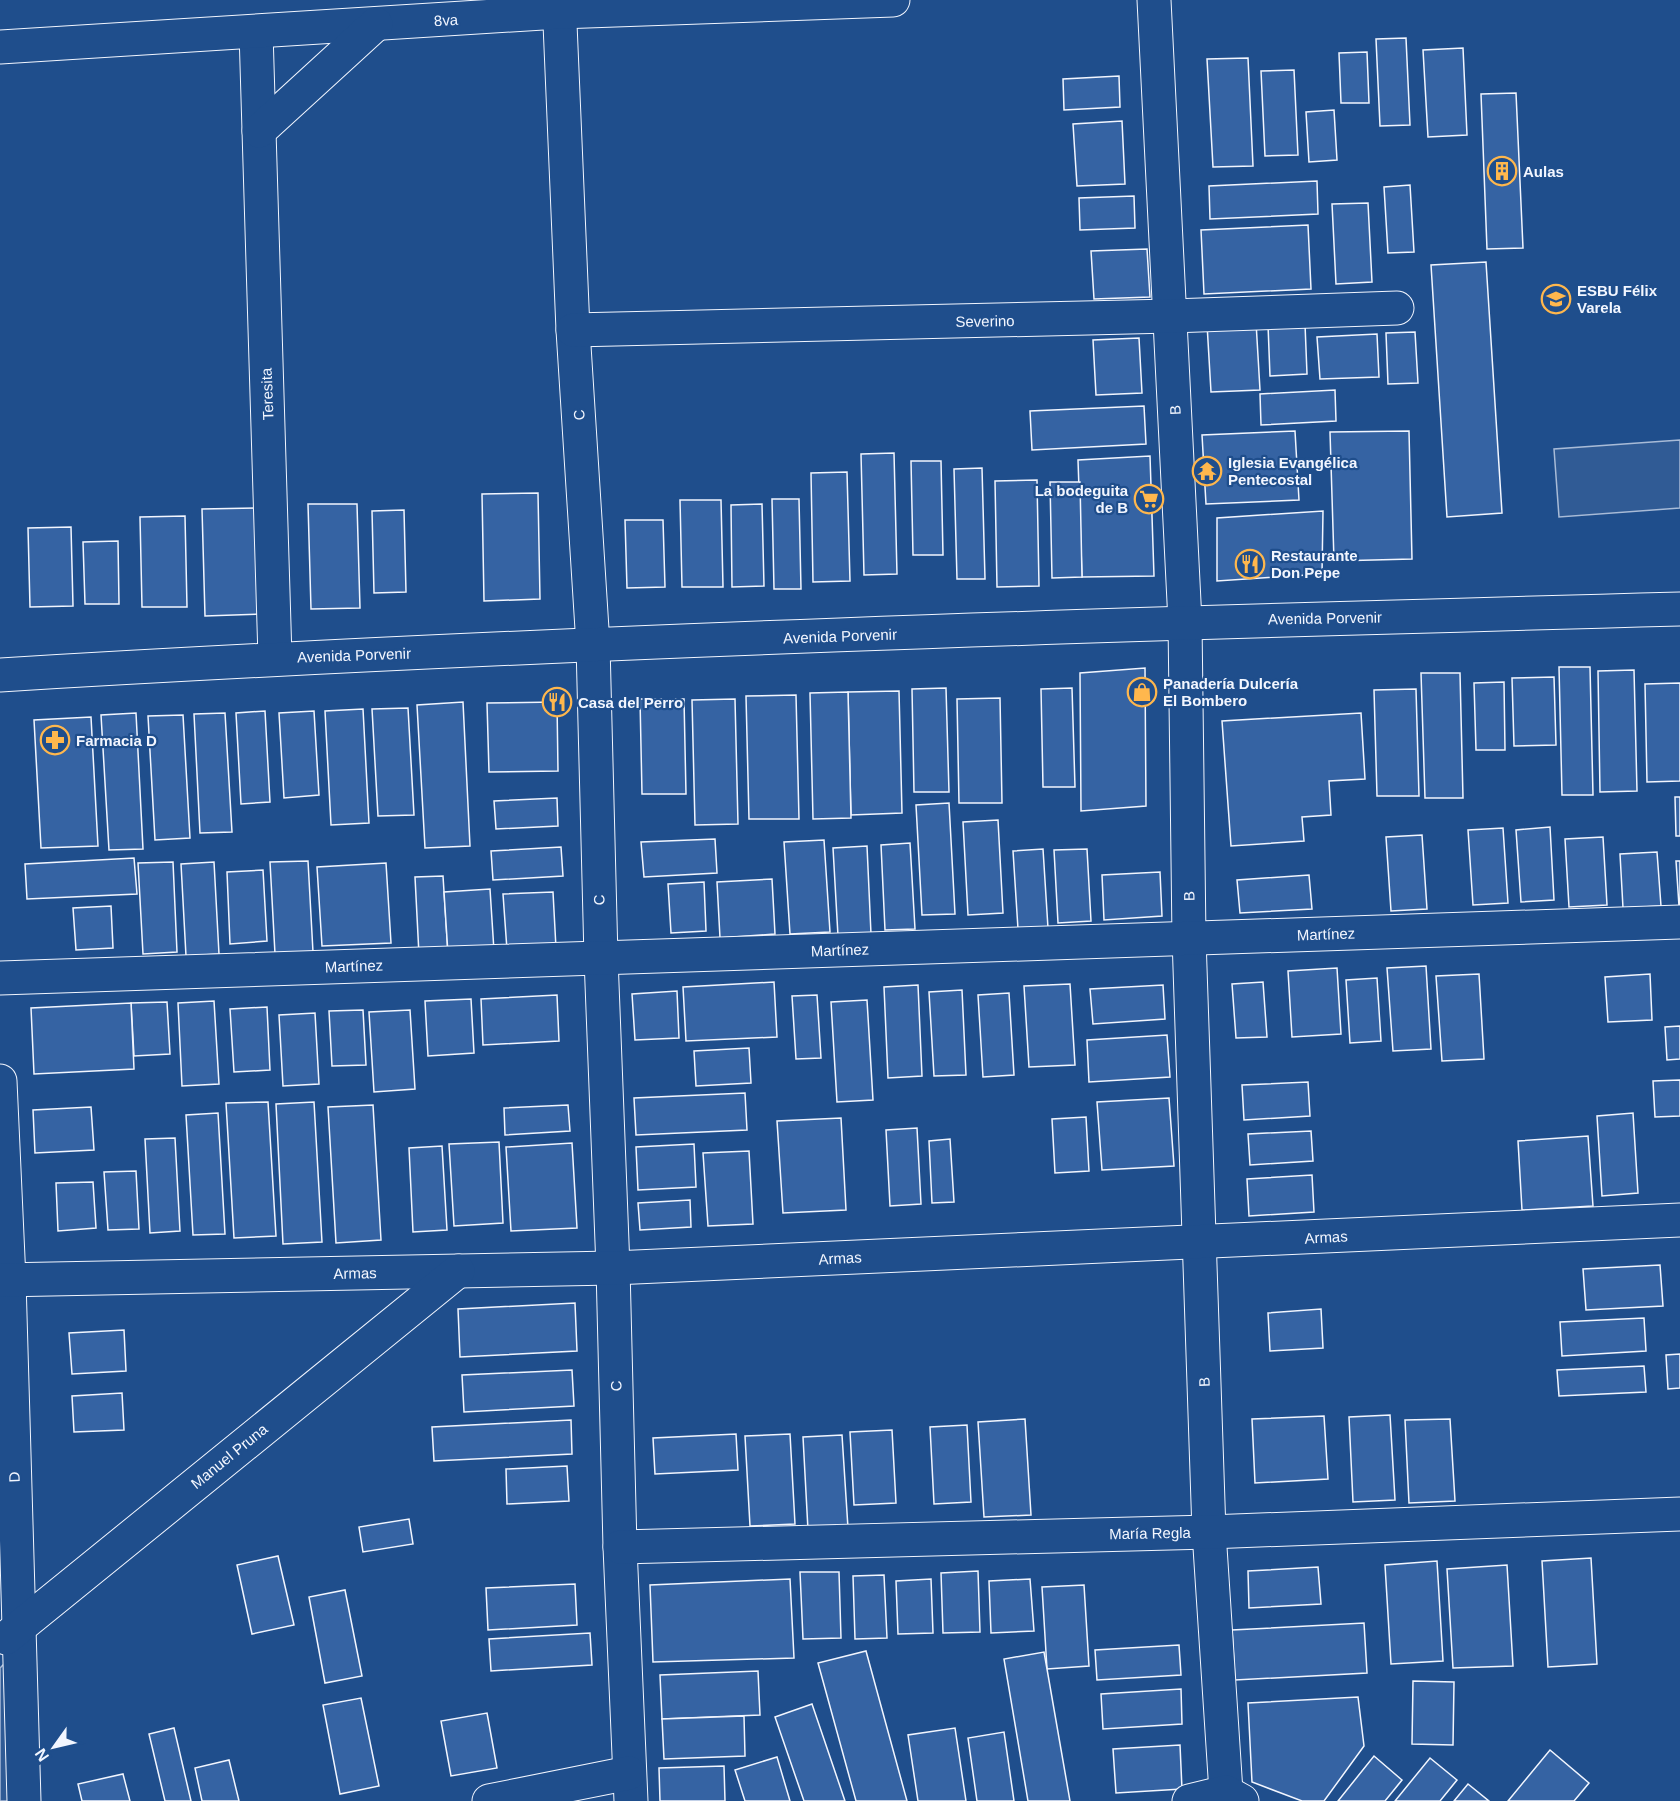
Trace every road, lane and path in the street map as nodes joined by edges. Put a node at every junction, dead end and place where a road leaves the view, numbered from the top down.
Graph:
1 (893, 0) edge
2 (1154, 0) edge
3 (559, 6) edge
4 (375, 24) junction
5 (256, 32) junction
6 (0, 47) edge
7 (259, 130) junction
8 (1397, 308) dead end
9 (1171, 316) junction
10 (573, 330) junction
11 (1680, 609) edge
12 (1185, 622) junction
13 (593, 645) junction
14 (275, 658) junction
15 (0, 675) edge
16 (1680, 922) edge
17 (1189, 938) junction
18 (601, 958) junction
19 (0, 978) edge
20 (0, 1081) edge
21 (1680, 1220) edge
22 (1199, 1242) junction
23 (613, 1268) junction
24 (459, 1271) junction
25 (5, 1280) edge
26 (1680, 1514) edge
27 (1209, 1532) junction
28 (620, 1547) junction
29 (9, 1635) edge
30 (630, 1787) edge
31 (1234, 1796) edge
32 (24, 1801) edge
33 (489, 1801) edge
34 (1189, 1801) edge

1 - 3 street, 8va
2 - 9 street, B
3 - 4 street, 8va
3 - 10 street, C
4 - 5 street, 8va
4 - 7 street
5 - 6 street, 8va
5 - 7 street, Teresita
7 - 14 street, Teresita
8 - 9 street, Severino
9 - 10 street, Severino
9 - 12 street, B
10 - 13 street, C
11 - 12 street, Avenida Porvenir
12 - 13 street, Avenida Porvenir
12 - 17 street, B
13 - 14 street, Avenida Porvenir
13 - 18 street, C
14 - 15 street, Avenida Porvenir
16 - 17 street, Martínez
17 - 18 street, Martínez
17 - 22 street, B
18 - 19 street, Martínez
18 - 23 street, C
20 - 25 street, D
21 - 22 street, Armas
22 - 23 street, Armas
22 - 27 street, B
23 - 24 street, Armas
23 - 28 street, C
24 - 25 street, Armas
24 - 29 street, Manuel Pruna
25 - 29 street, D
26 - 27 street, María Regla
27 - 28 street, María Regla
27 - 31 street, B
28 - 30 street, C
29 - 32 street, D
30 - 33 street
31 - 34 street

